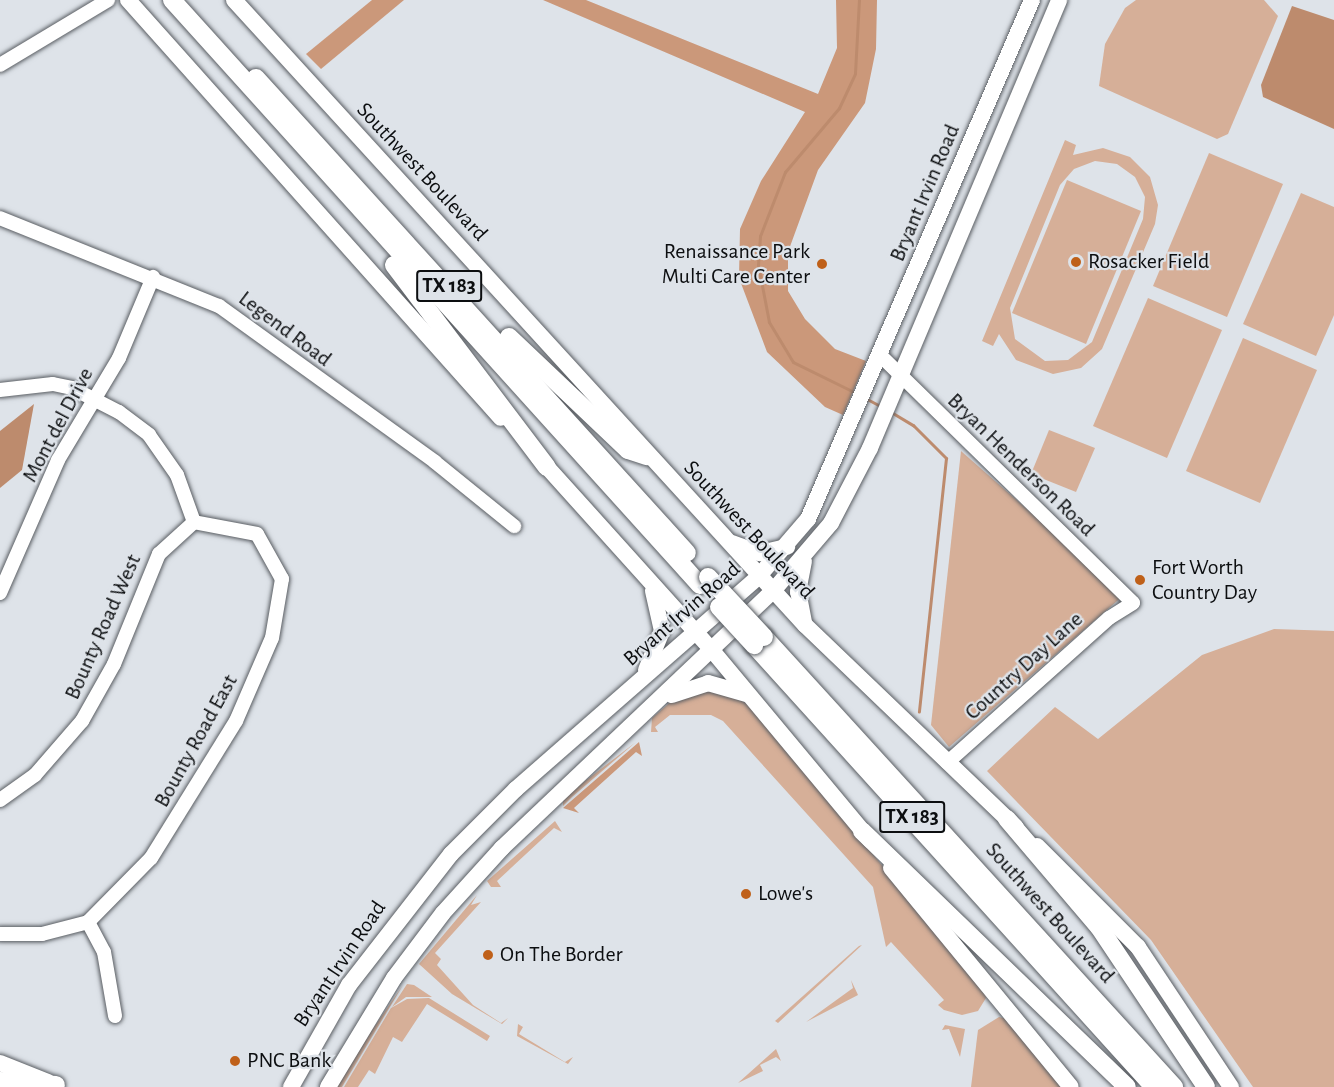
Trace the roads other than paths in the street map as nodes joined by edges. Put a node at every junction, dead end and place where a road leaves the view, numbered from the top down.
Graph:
1 (108, 0) edge
2 (128, 0) edge
3 (172, 0) edge
4 (186, 0) edge
5 (234, 0) edge
6 (1032, 0) edge
7 (1059, 0) edge
8 (0, 65) edge
9 (940, 214) junction
10 (0, 218) edge
11 (367, 220) junction
12 (964, 224) junction
13 (153, 277) junction
14 (441, 277) junction
15 (880, 355) junction
16 (900, 375) junction
17 (0, 390) edge
18 (94, 398) junction
19 (647, 456) junction
20 (547, 466) junction
21 (194, 522) junction
22 (514, 526) dead end
23 (722, 537) junction
24 (788, 546) junction
25 (806, 557) junction
26 (6, 571) edge
27 (644, 574) junction
28 (759, 576) junction
29 (704, 581) junction
30 (773, 591) junction
31 (0, 593) edge
32 (1133, 603) joint
33 (805, 626) junction
34 (696, 633) junction
35 (759, 641) junction
36 (711, 649) junction
37 (640, 680) junction
38 (751, 698) junction
39 (658, 703) junction
40 (946, 763) junction
41 (0, 800) edge
42 (1006, 819) junction
43 (862, 831) junction
44 (88, 922) junction
45 (0, 934) edge
46 (115, 1016) dead end
47 (0, 1063) edge
48 (0, 1081) edge
49 (58, 1086) edge
50 (291, 1087) edge
51 (328, 1087) edge
52 (1071, 1087) edge
53 (1127, 1087) edge
54 (1154, 1087) edge
55 (1174, 1087) edge
56 (1206, 1087) edge
57 (1231, 1087) edge

1 - 8 street
2 - 20 main road
3 - 11 highway, Southwest Boulevard / TX 183
4 - 14 highway, Southwest Boulevard / TX 183
5 - 19 main road, Southwest Boulevard
6 - 9 main road, Bryant Irvin Road
7 - 12 main road, Bryant Irvin Road
9 - 12 main road
9 - 15 main road, Bryant Irvin Road
10 - 13 street, Legend Road
11 - 20 highway
11 - 29 highway, Southwest Boulevard / TX 183
12 - 16 main road, Bryant Irvin Road
13 - 18 street, Mont del Drive
13 - 22 street, Legend Road
14 - 19 highway
14 - 29 highway, Southwest Boulevard / TX 183
15 - 16 street, Bryan Henderson Road
15 - 24 main road, Bryant Irvin Road
16 - 25 main road, Bryant Irvin Road
16 - 32 street, Bryan Henderson Road
17 - 18 street
18 - 21 street
18 - 26 street, Mont del Drive
19 - 23 main road, Southwest Boulevard
20 - 27 main road
21 - 41 street, Bounty Road West
21 - 44 street, Bounty Road East
23 - 24 main road
23 - 28 main road, Southwest Boulevard
24 - 28 main road, Bryant Irvin Road
25 - 30 main road, Bryant Irvin Road
25 - 33 main road
26 - 31 street, Mont del Drive
27 - 34 main road
27 - 37 main road
28 - 30 main road, Southwest Boulevard
28 - 34 main road, Bryant Irvin Road
29 - 35 highway, Southwest Boulevard / TX 183, bridge
30 - 33 main road, Southwest Boulevard
30 - 36 main road, Bryant Irvin Road
32 - 40 street, Country Day Lane
33 - 40 main road, Southwest Boulevard
34 - 36 main road
34 - 37 main road, Bryant Irvin Road
35 - 54 highway, Southwest Boulevard / TX 183
35 - 55 highway, Southwest Boulevard / TX 183
36 - 38 main road
36 - 39 main road, Bryant Irvin Road
37 - 50 main road, Bryant Irvin Road
38 - 39 main road
38 - 43 main road
39 - 51 main road, Bryant Irvin Road
40 - 42 main road, Southwest Boulevard
42 - 56 highway
42 - 57 main road, Southwest Boulevard
43 - 52 main road
43 - 53 highway
44 - 45 street, Bounty Road East
44 - 46 street
47 - 49 main road
48 - 49 highway

